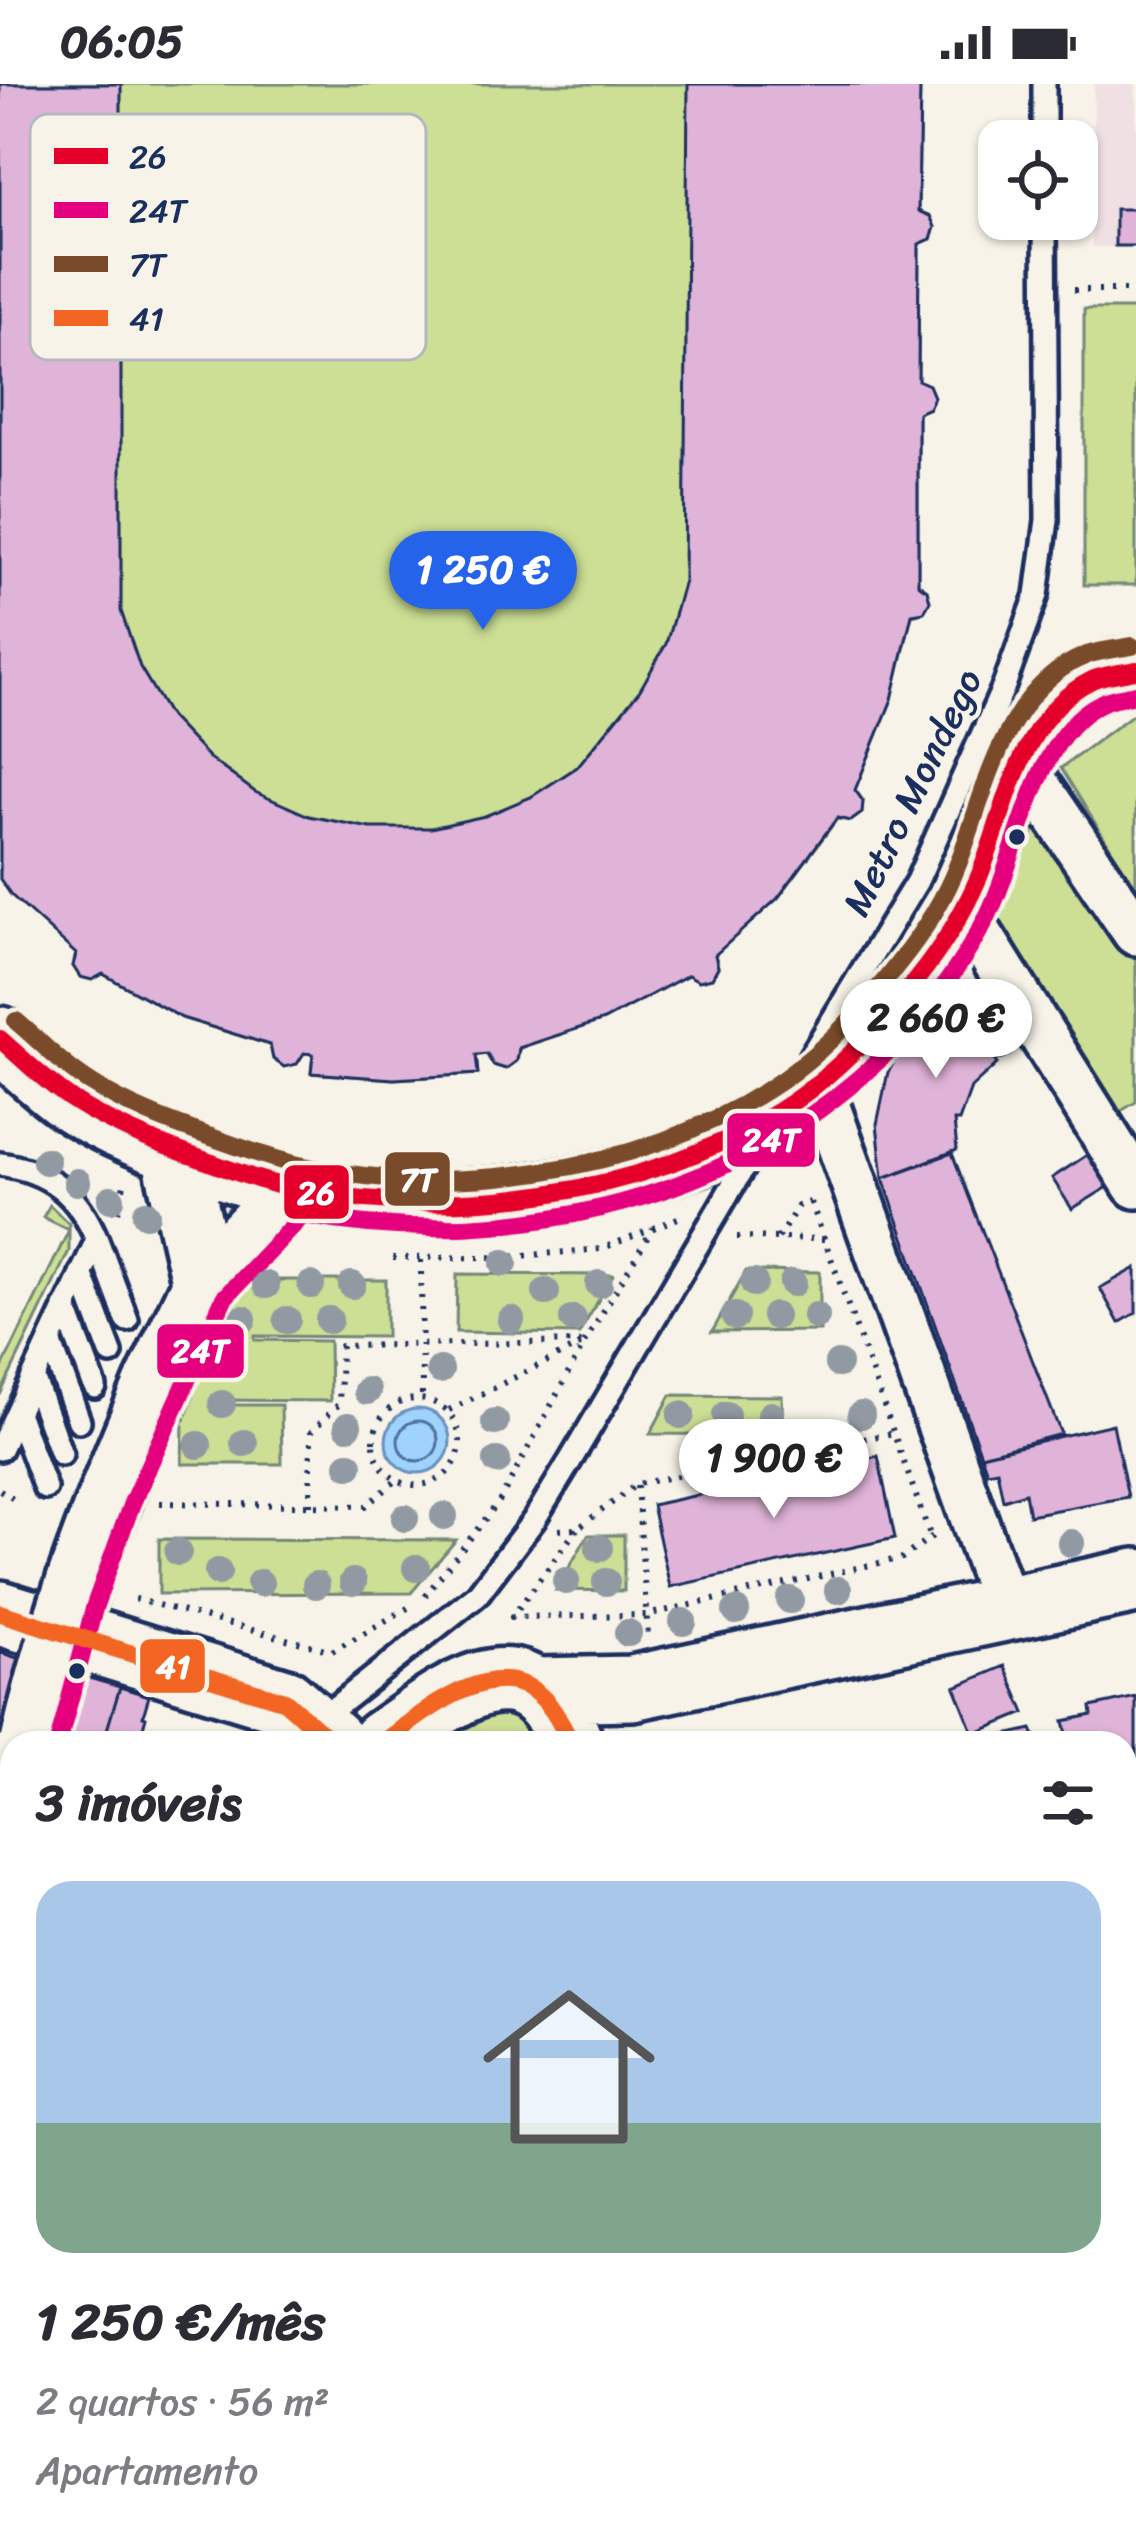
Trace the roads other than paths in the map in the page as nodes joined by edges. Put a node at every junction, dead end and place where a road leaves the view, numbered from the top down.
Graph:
1 (1044, 84) edge
2 (1044, 120) edge
3 (1045, 240) edge
4 (1136, 670) edge
5 (1021, 763) junction
6 (964, 910) junction
7 (1136, 932) edge
8 (12, 1068) edge
9 (797, 1097) junction
10 (0, 1164) edge
11 (148, 1167) junction
12 (1136, 1186) edge
13 (295, 1189) junction
14 (97, 1240) junction
15 (81, 1273) junction
16 (204, 1284) junction
17 (65, 1307) junction
18 (127, 1320) dead end
19 (50, 1341) junction
20 (134, 1368) junction
21 (33, 1377) junction
22 (95, 1387) dead end
23 (17, 1413) junction
24 (79, 1421) dead end
25 (0, 1449) edge
26 (62, 1454) dead end
27 (45, 1487) dead end
28 (1136, 1581) edge
29 (1006, 1609) junction
30 (0, 1613) edge
31 (632, 1688) junction
32 (536, 1690) junction
33 (332, 1725) edge
34 (36, 1731) edge
35 (567, 1731) edge
36 (586, 1731) edge

1 - 2 lane
3 - 9 lane, Metro Mondego
4 - 5 street
5 - 6 street
5 - 7 street
6 - 9 street
6 - 12 street
8 - 11 street
9 - 13 street
9 - 29 street
9 - 33 lane, Metro Mondego
10 - 14 lane
11 - 13 street
11 - 16 street
13 - 16 street
14 - 15 lane
14 - 18 lane
15 - 17 lane
15 - 20 lane
16 - 20 street
17 - 19 lane
17 - 22 lane
19 - 21 lane
19 - 24 lane
20 - 34 street, bridge
21 - 23 lane
21 - 26 lane
23 - 25 lane
23 - 27 lane
28 - 29 street
29 - 31 street
30 - 33 street
31 - 32 street
31 - 36 street
32 - 33 street
32 - 35 street

